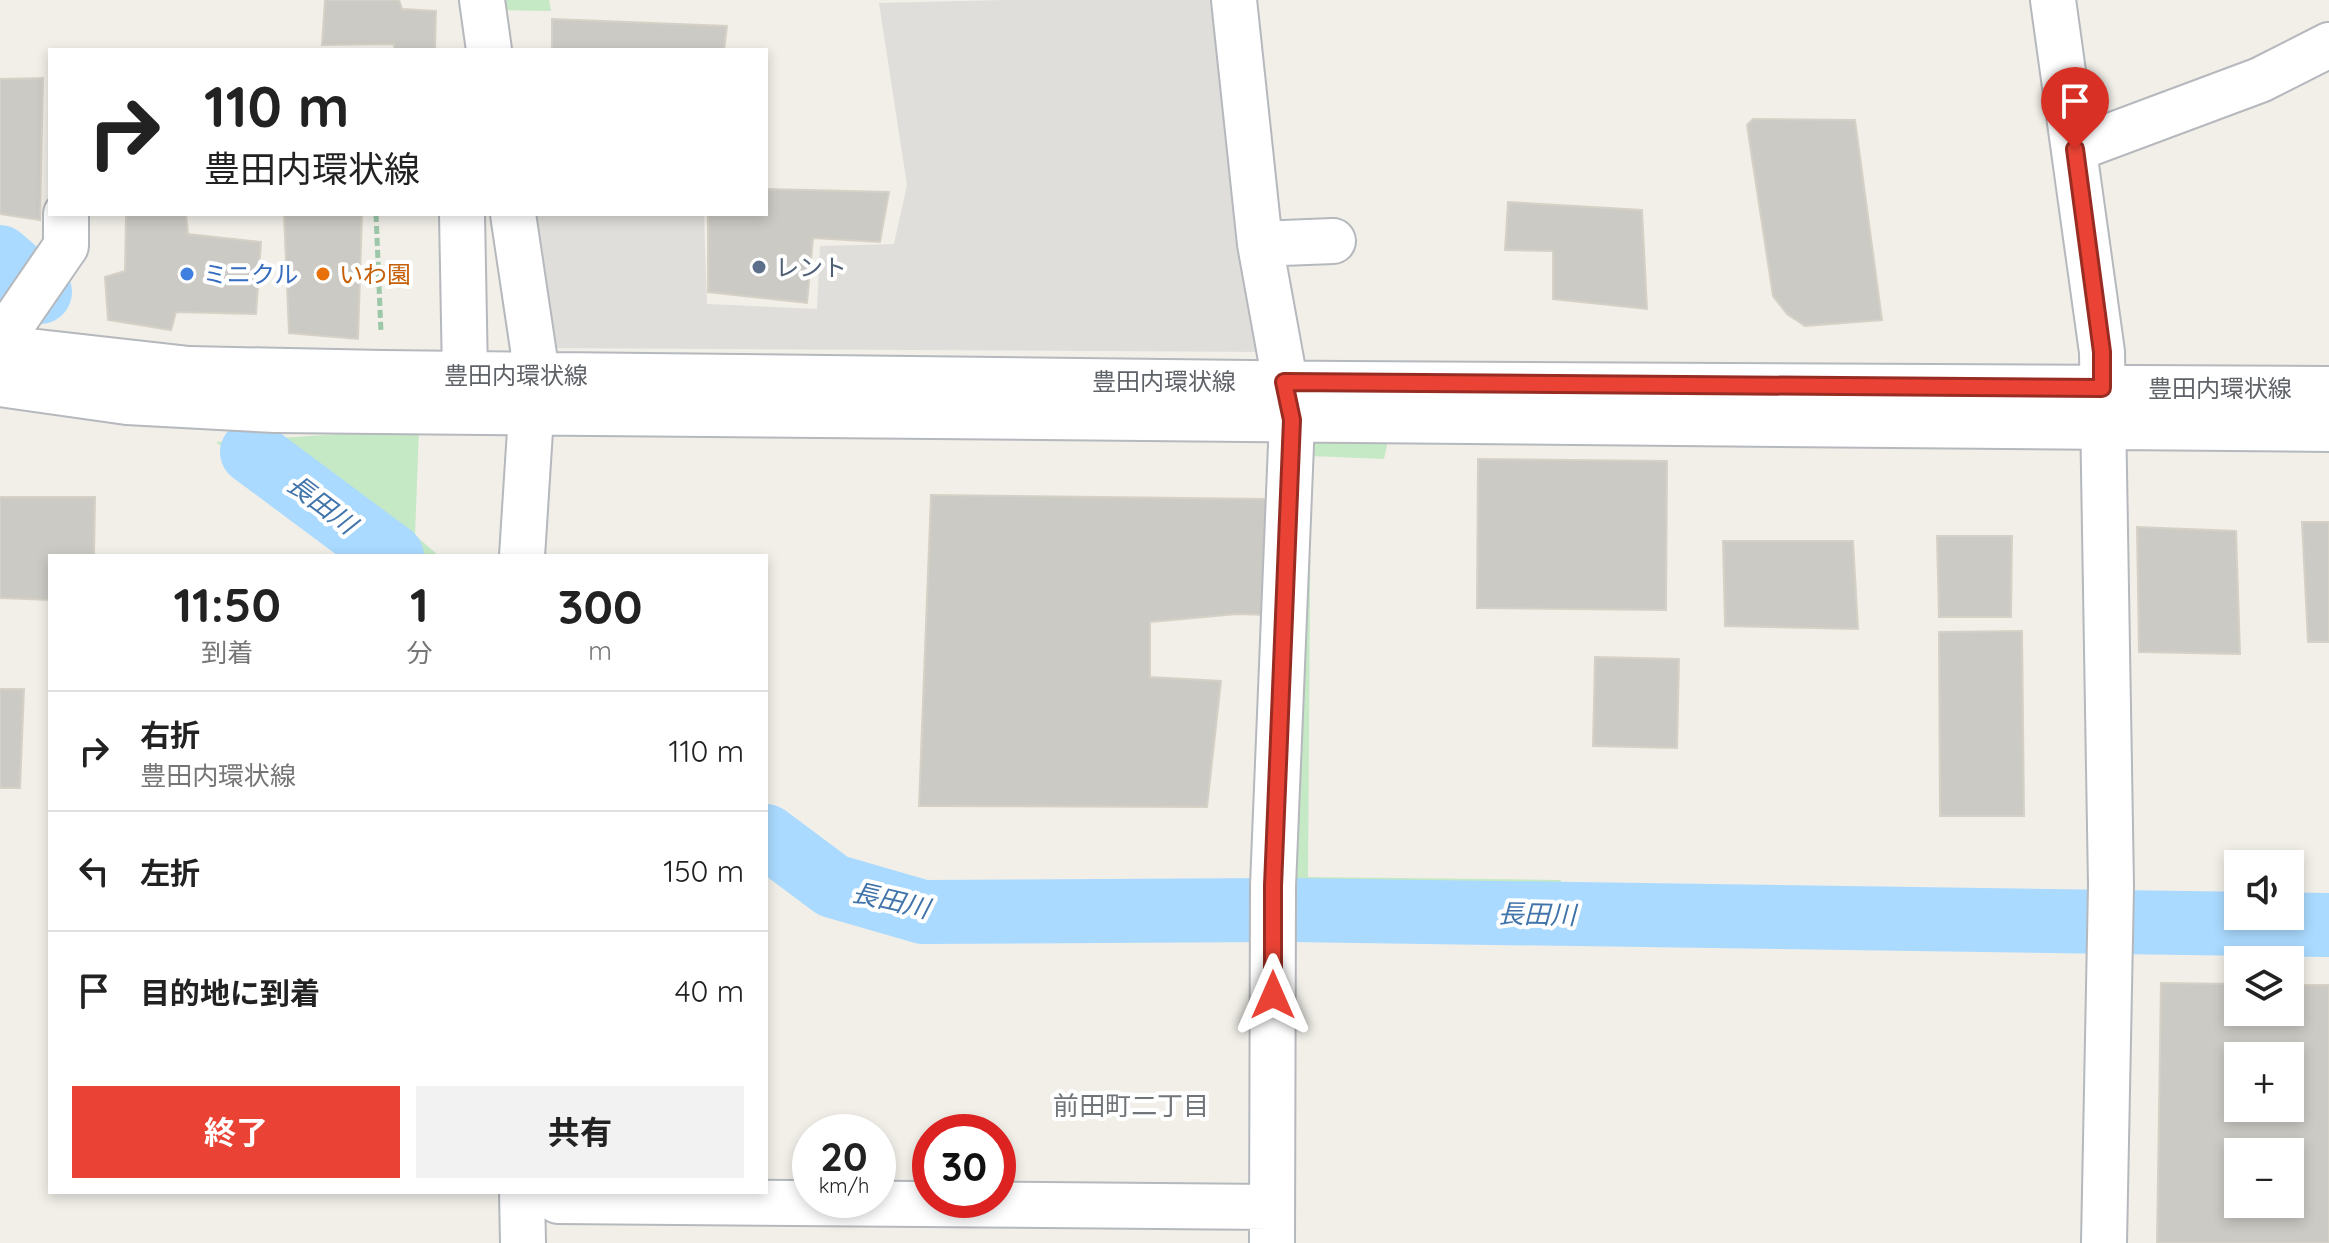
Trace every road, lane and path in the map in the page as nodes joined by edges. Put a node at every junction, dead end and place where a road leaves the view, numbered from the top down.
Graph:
1 (482, 0) edge
2 (1234, 0) edge
3 (2053, 0) edge
4 (2329, 45) edge
5 (489, 48) edge
6 (2075, 149) junction
7 (376, 216) edge
8 (462, 216) edge
9 (513, 216) edge
10 (66, 230) edge
11 (1333, 241) dead end
12 (1260, 244) junction
13 (4, 336) edge
14 (383, 373) junction
15 (465, 375) junction
16 (0, 384) edge
17 (2329, 389) edge
18 (534, 395) junction
19 (1288, 401) junction
20 (2102, 408) junction
21 (2329, 429) edge
22 (522, 554) edge
23 (540, 1196) edge
24 (1272, 1225) edge
25 (523, 1243) edge
26 (2104, 1243) edge

1 - 5 street
2 - 12 street
3 - 6 street
4 - 6 street
6 - 20 street
7 - 14 path
8 - 15 street
9 - 18 street
10 - 13 street
11 - 12 street
12 - 19 street
13 - 14 street, 豊田内環状線
14 - 15 street, 豊田内環状線
15 - 18 street, 豊田内環状線
16 - 18 street, 豊田内環状線
17 - 20 street, 豊田内環状線
18 - 19 street, 豊田内環状線
18 - 22 street
19 - 20 street, 豊田内環状線
19 - 24 street
20 - 21 street, 豊田内環状線
20 - 26 street
23 - 24 street
23 - 25 street

